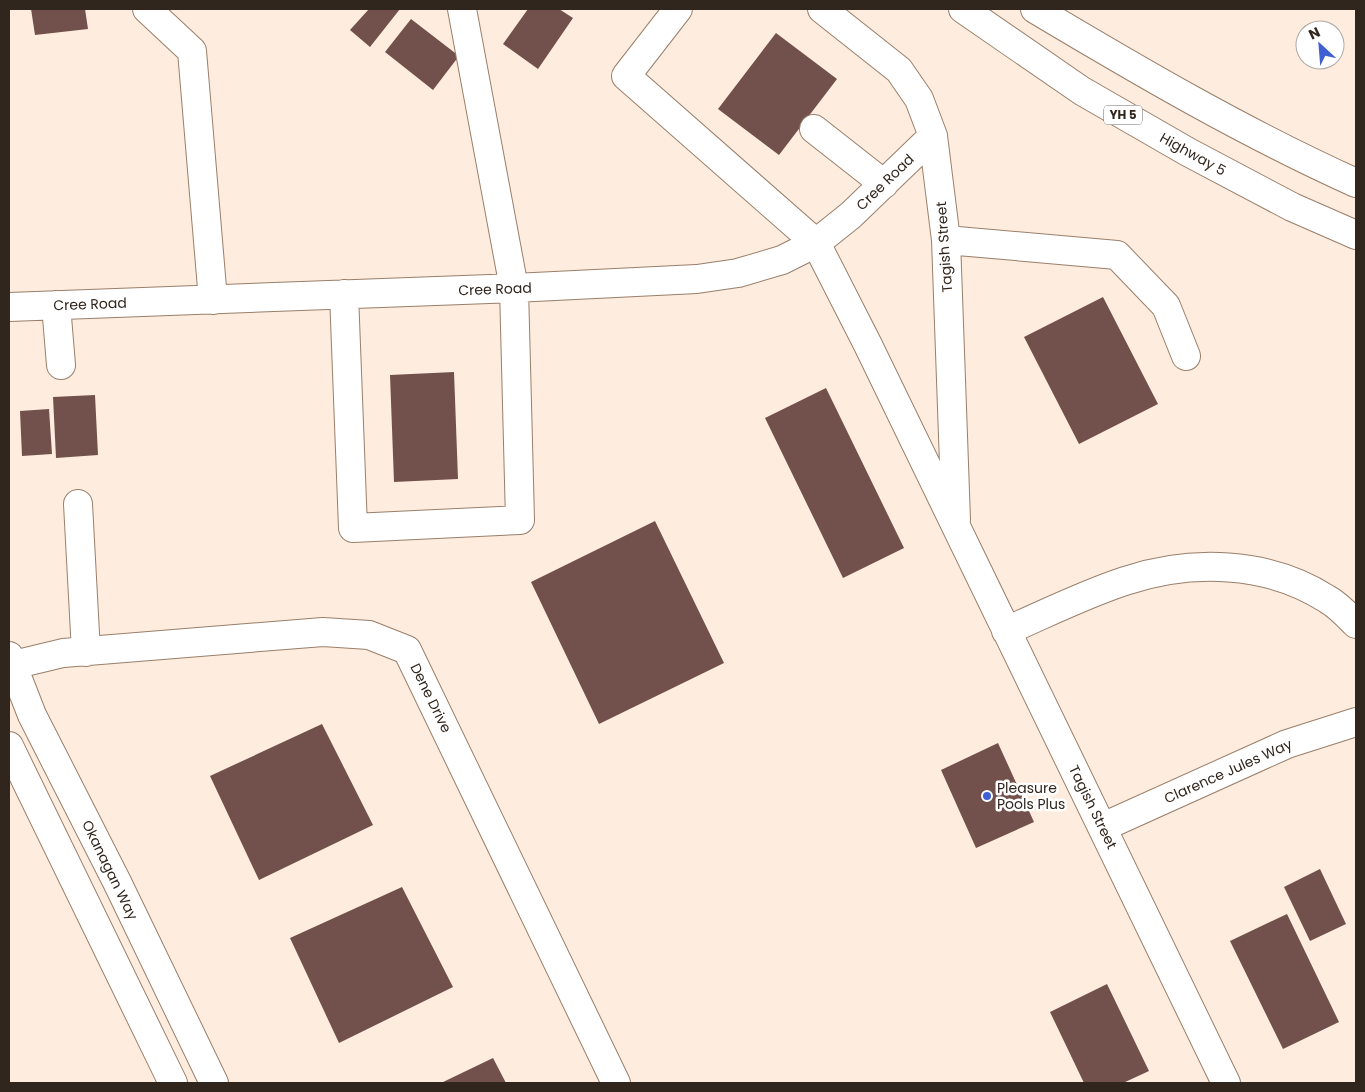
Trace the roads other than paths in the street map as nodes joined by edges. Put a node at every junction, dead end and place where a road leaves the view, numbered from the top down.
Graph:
1 (147, 9) edge
2 (462, 9) edge
3 (678, 9) edge
4 (822, 9) edge
5 (963, 9) edge
6 (1035, 9) edge
7 (814, 129) dead end
8 (933, 136) junction
9 (1356, 183) edge
10 (884, 184) junction
11 (1292, 207) junction
12 (1356, 235) edge
13 (946, 240) junction
14 (816, 243) junction
15 (1356, 249) edge
16 (514, 288) junction
17 (344, 294) junction
18 (213, 300) junction
19 (56, 305) junction
20 (9, 307) edge
21 (1186, 356) dead end
22 (61, 366) dead end
23 (78, 504) dead end
24 (957, 531) junction
25 (1356, 624) edge
26 (1006, 631) junction
27 (86, 652) junction
28 (10, 663) edge
29 (1356, 722) edge
30 (9, 746) edge
31 (1103, 827) junction
32 (172, 1083) edge
33 (214, 1083) edge
34 (616, 1083) edge
35 (1226, 1083) edge

1 - 18 main road
2 - 16 main road
3 - 14 main road
4 - 8 main road, Tagish Street
5 - 11 main road, Highway 5 / YH 5
6 - 9 main road
7 - 10 main road
8 - 10 main road, Cree Road
8 - 13 main road, Tagish Street
10 - 14 main road, Cree Road
11 - 12 main road, Highway 5 / YH 5
11 - 15 main road
13 - 21 main road
13 - 24 main road, Tagish Street
14 - 16 main road, Cree Road
14 - 24 main road, Tagish Street
16 - 17 main road, Cree Road
16 - 17 main road
17 - 18 main road, Cree Road
18 - 19 main road, Cree Road
19 - 20 main road, Cree Road
19 - 22 main road
23 - 27 main road
24 - 26 main road, Tagish Street
25 - 26 main road
26 - 31 main road, Tagish Street
27 - 28 main road, Dene Drive
27 - 34 main road, Dene Drive
28 - 33 main road, Okanagan Way
29 - 31 main road, Clarence Jules Way
30 - 32 main road
31 - 35 main road, Tagish Street

